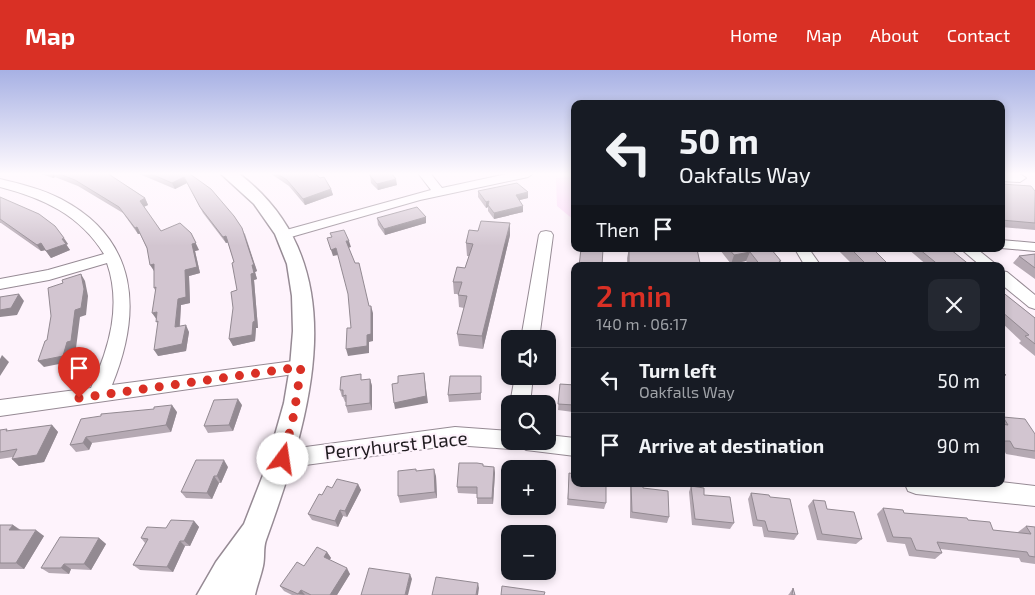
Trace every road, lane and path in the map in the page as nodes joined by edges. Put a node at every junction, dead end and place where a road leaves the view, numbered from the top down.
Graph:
1 (46, 198) edge
2 (256, 198) edge
3 (415, 198) edge
4 (284, 235) junction
5 (546, 235) dead end
6 (1005, 244) edge
7 (1035, 246) edge
8 (972, 252) edge
9 (113, 256) junction
10 (985, 262) edge
11 (1005, 279) edge
12 (0, 284) edge
13 (1035, 303) edge
14 (531, 330) edge
15 (301, 367) junction
16 (98, 395) junction
17 (0, 408) edge
18 (501, 439) edge
19 (556, 445) edge
20 (571, 447) edge
21 (283, 459) junction
22 (973, 487) edge
23 (1035, 496) edge
24 (251, 539) junction
25 (214, 595) edge
26 (239, 595) edge

1 - 9 street
2 - 4 street
3 - 4 street
4 - 15 street
5 - 14 street
6 - 7 street
8 - 10 street
9 - 12 street
9 - 16 street
11 - 13 street
15 - 16 street
15 - 21 street
16 - 17 street
18 - 21 street, Perryhurst Place
19 - 20 street
21 - 24 street
22 - 23 street
24 - 25 street
24 - 26 street

